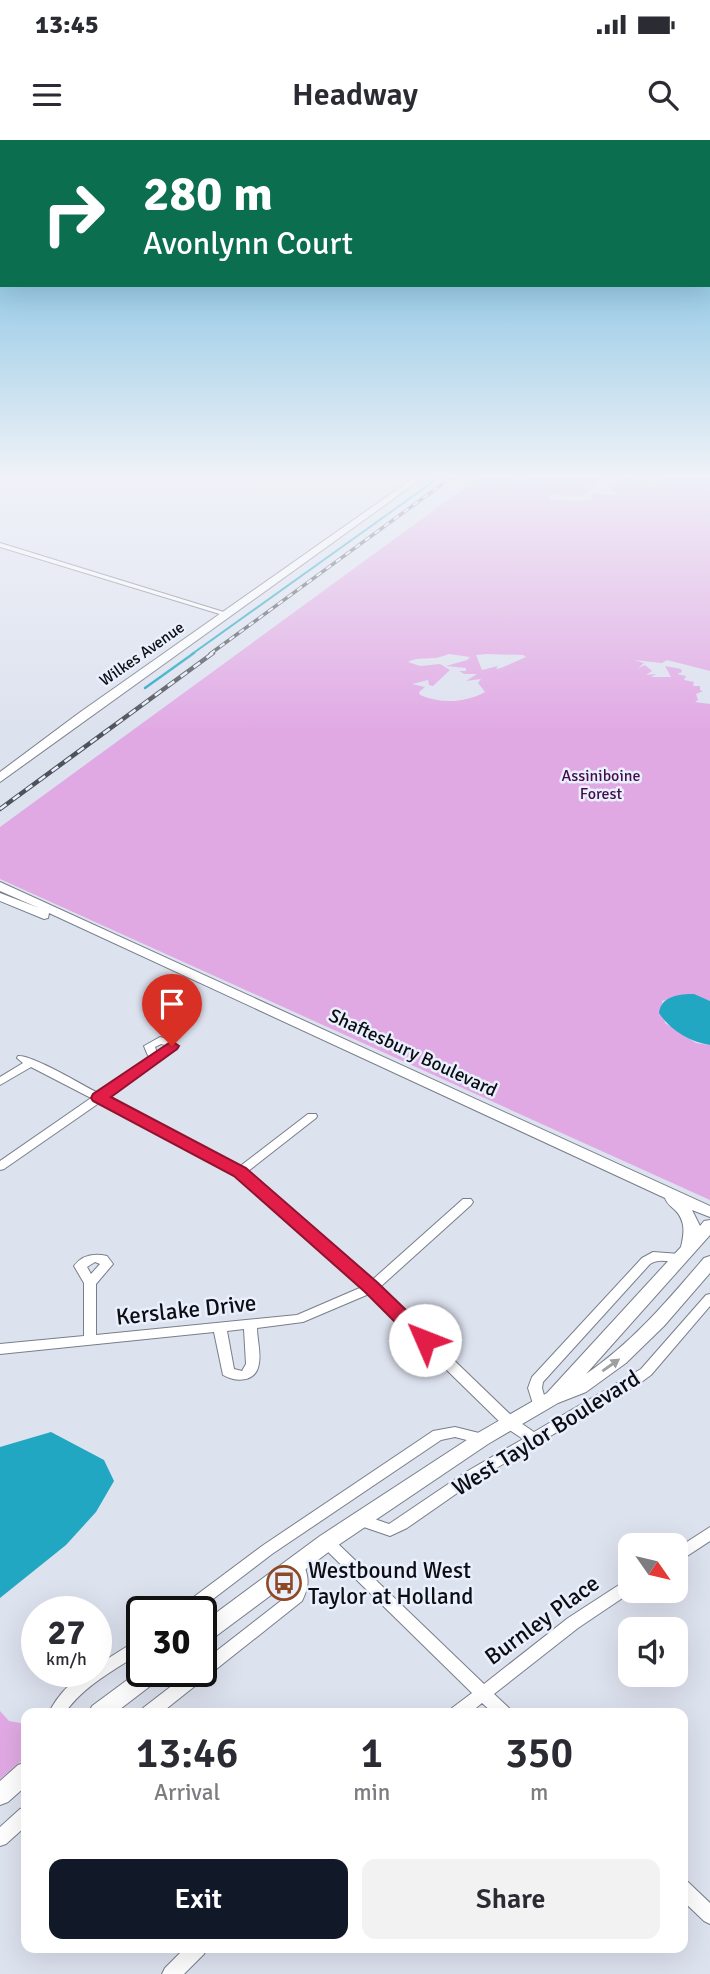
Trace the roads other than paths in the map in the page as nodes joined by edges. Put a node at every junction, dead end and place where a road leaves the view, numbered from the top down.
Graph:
1 (48, 560) edge
2 (302, 560) edge
3 (225, 614) junction
4 (83, 715) junction
5 (0, 768) edge
6 (0, 778) edge
7 (0, 886) edge
8 (0, 897) edge
9 (99, 933) junction
10 (155, 1059) dead end
11 (0, 1082) edge
12 (99, 1098) junction
13 (312, 1116) dead end
14 (0, 1166) edge
15 (240, 1172) junction
16 (656, 1188) junction
17 (467, 1202) dead end
18 (710, 1212) edge
19 (710, 1225) edge
20 (684, 1253) junction
21 (708, 1268) edge
22 (90, 1283) dead end
23 (371, 1288) junction
24 (710, 1298) edge
25 (250, 1324) junction
26 (220, 1328) junction
27 (90, 1341) junction
28 (0, 1349) edge
29 (546, 1402) junction
30 (510, 1423) junction
31 (482, 1439) junction
32 (534, 1439) junction
33 (360, 1520) junction
34 (710, 1533) edge
35 (327, 1542) junction
36 (688, 1548) edge
37 (297, 1564) junction
38 (618, 1593) edge
39 (205, 1596) edge
40 (217, 1624) edge
41 (126, 1655) edge
42 (134, 1687) edge
43 (482, 1693) junction
44 (58, 1708) edge
45 (106, 1708) edge
46 (155, 1708) edge
47 (464, 1708) edge
48 (498, 1708) edge
49 (21, 1776) edge
50 (0, 1795) edge
51 (21, 1819) edge
52 (0, 1838) edge
53 (688, 1894) edge
54 (710, 1915) edge
55 (193, 1953) edge
56 (171, 1974) edge

1 - 3 street
2 - 3 main road, Wilkes Avenue
3 - 4 main road, Wilkes Avenue
4 - 5 main road, Wilkes Avenue
4 - 6 main road, Wilkes Avenue
7 - 9 street, Shaftesbury Boulevard
8 - 9 street, Shaftesbury Boulevard
9 - 16 street, Shaftesbury Boulevard
10 - 12 street
11 - 12 street
12 - 14 street
12 - 15 street
13 - 15 street
15 - 23 street
16 - 18 street, Shaftesbury Boulevard
16 - 20 street
17 - 23 street, Kerslake Drive
19 - 20 street, West Taylor Boulevard
20 - 29 street, West Taylor Boulevard
20 - 29 street, West Taylor Boulevard
29 -> 21 street, West Taylor Boulevard
22 - 27 street
23 - 25 street, Kerslake Drive
23 - 30 street
24 - 32 street, West Taylor Boulevard
25 - 26 street, Kerslake Drive
25 - 26 street
26 - 27 street, Kerslake Drive
27 - 28 street, Kerslake Drive
29 - 30 street, West Taylor Boulevard
30 - 31 street, West Taylor Boulevard
30 - 32 street
31 - 33 street, West Taylor Boulevard
31 - 39 street, West Taylor Boulevard
32 - 33 street, West Taylor Boulevard
33 - 35 street, West Taylor Boulevard
34 - 36 street
35 - 37 street, West Taylor Boulevard
35 - 43 street
37 - 40 street, West Taylor Boulevard
37 - 46 street
38 - 43 street, Burnley Place
41 - 44 street
42 - 45 street
43 - 47 street, Burnley Place
43 - 48 street
49 - 50 street
51 - 52 street
53 - 54 street
55 - 56 street

